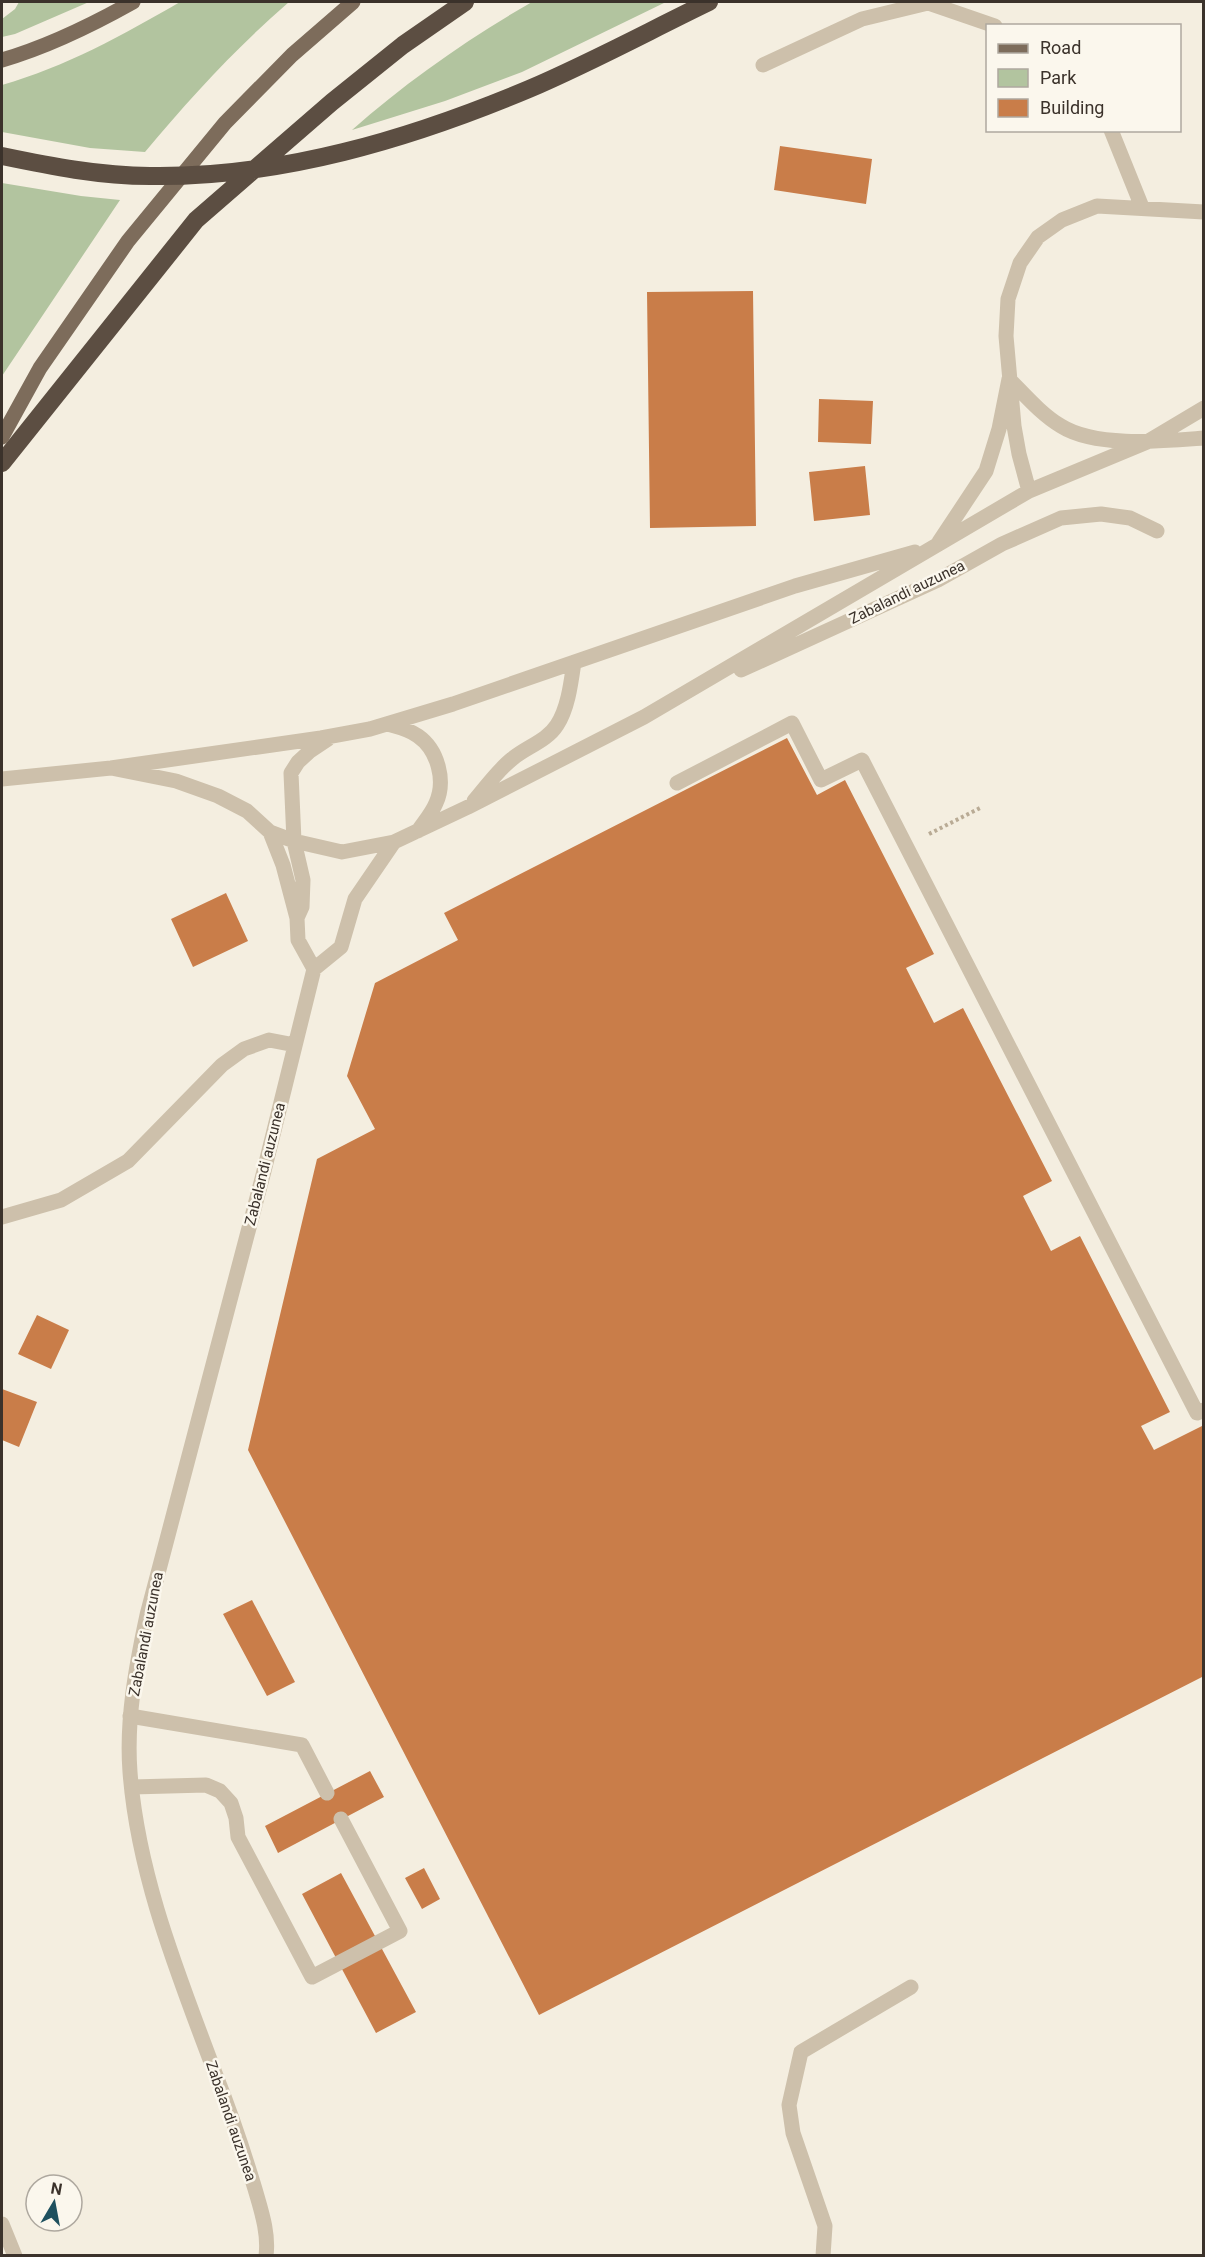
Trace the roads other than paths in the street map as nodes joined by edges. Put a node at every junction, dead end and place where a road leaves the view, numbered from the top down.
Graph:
1 (133, 2) edge
2 (353, 2) edge
3 (465, 2) edge
4 (709, 2) edge
5 (989, 24) edge
6 (2, 60) edge
7 (763, 65) dead end
8 (1112, 132) edge
9 (2, 156) edge
10 (1142, 207) junction
11 (1203, 212) edge
12 (1009, 379) junction
13 (1203, 408) edge
14 (2, 437) edge
15 (1203, 438) edge
16 (1147, 442) junction
17 (2, 463) edge
18 (1029, 491) junction
19 (1156, 531) dead end
20 (936, 547) junction
21 (574, 662) junction
22 (662, 706) junction
23 (386, 724) junction
24 (335, 735) junction
25 (111, 768) junction
26 (2, 779) edge
27 (677, 783) dead end
28 (468, 807) junction
29 (418, 831) junction
30 (270, 832) junction
31 (294, 841) junction
32 (394, 842) junction
33 (297, 918) junction
34 (314, 969) junction
35 (295, 1046) junction
36 (2, 1217) edge
37 (1203, 1410) edge
38 (130, 1716) junction
39 (132, 1787) junction
40 (327, 1793) dead end
41 (341, 1819) dead end
42 (911, 1987) dead end
43 (2, 2224) edge
44 (15, 2256) edge
45 (266, 2256) edge
46 (823, 2256) edge

1 - 6 main road
2 - 14 main road
3 - 17 highway
4 - 9 highway
5 - 7 street
8 - 10 street
10 - 11 street, Zabalandi auzunea
10 - 12 street, Zabalandi auzunea
12 - 16 street, Zabalandi auzunea
12 - 18 street, Zabalandi auzunea
12 - 20 street, Zabalandi auzunea
13 - 16 street, Zabalandi auzunea
15 - 16 street, Zabalandi auzunea
16 - 18 street, Zabalandi auzunea
18 - 20 street, Zabalandi auzunea
19 - 22 street, Zabalandi auzunea
20 - 21 street, Zabalandi auzunea
20 - 22 street, Zabalandi auzunea
21 - 23 street, Zabalandi auzunea
21 - 28 street, Zabalandi auzunea
22 - 28 street, Zabalandi auzunea
23 - 24 street, Zabalandi auzunea
23 - 29 street
24 - 25 street, Zabalandi auzunea
24 - 31 street, Zabalandi auzunea
25 - 26 street, Zabalandi auzunea
25 - 30 street, Zabalandi auzunea
27 - 37 street
28 - 29 street, Zabalandi auzunea
29 - 32 street, Zabalandi auzunea
30 - 31 street, Zabalandi auzunea
30 - 33 street, Zabalandi auzunea
31 - 32 street, Zabalandi auzunea
31 - 33 street, Zabalandi auzunea
32 - 34 street
33 - 34 street, Zabalandi auzunea
34 - 35 street, Zabalandi auzunea
35 - 36 street
35 - 38 street, Zabalandi auzunea
38 - 39 street, Zabalandi auzunea
38 - 40 street
39 - 41 street
39 - 45 street, Zabalandi auzunea
42 - 46 street
43 - 44 street

